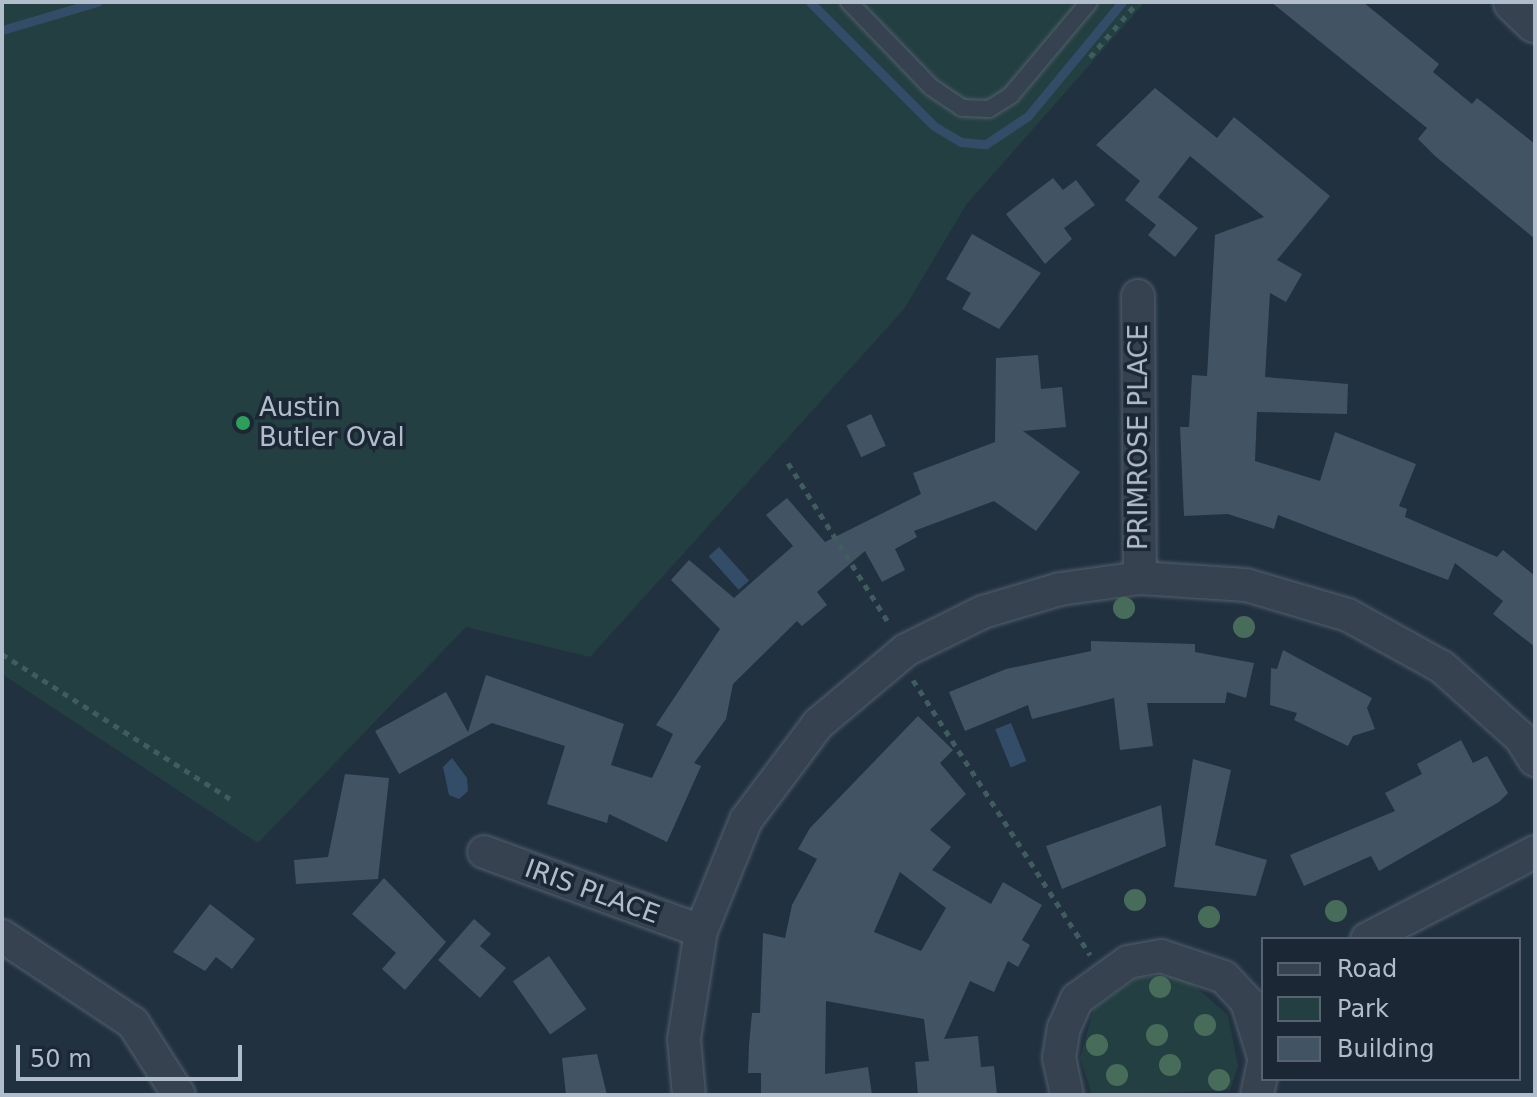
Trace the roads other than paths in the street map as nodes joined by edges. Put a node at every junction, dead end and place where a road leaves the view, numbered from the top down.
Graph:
1 (849, 2) edge
2 (1089, 2) edge
3 (1514, 2) edge
4 (1535, 22) edge
5 (1138, 296) dead end
6 (1140, 578) junction
7 (1535, 760) edge
8 (484, 852) dead end
9 (1535, 852) edge
10 (701, 931) junction
11 (2, 936) edge
12 (1371, 937) edge
13 (1255, 998) edge
14 (1261, 1040) edge
15 (179, 1095) edge
16 (689, 1095) edge
17 (1067, 1095) edge

1 - 2 lane
3 - 4 street
5 - 6 street, PRIMROSE PLACE
6 - 7 street
6 - 10 street
8 - 10 street, IRIS PLACE
9 - 12 street
10 - 16 street
11 - 15 street
13 - 14 street
13 - 17 street

